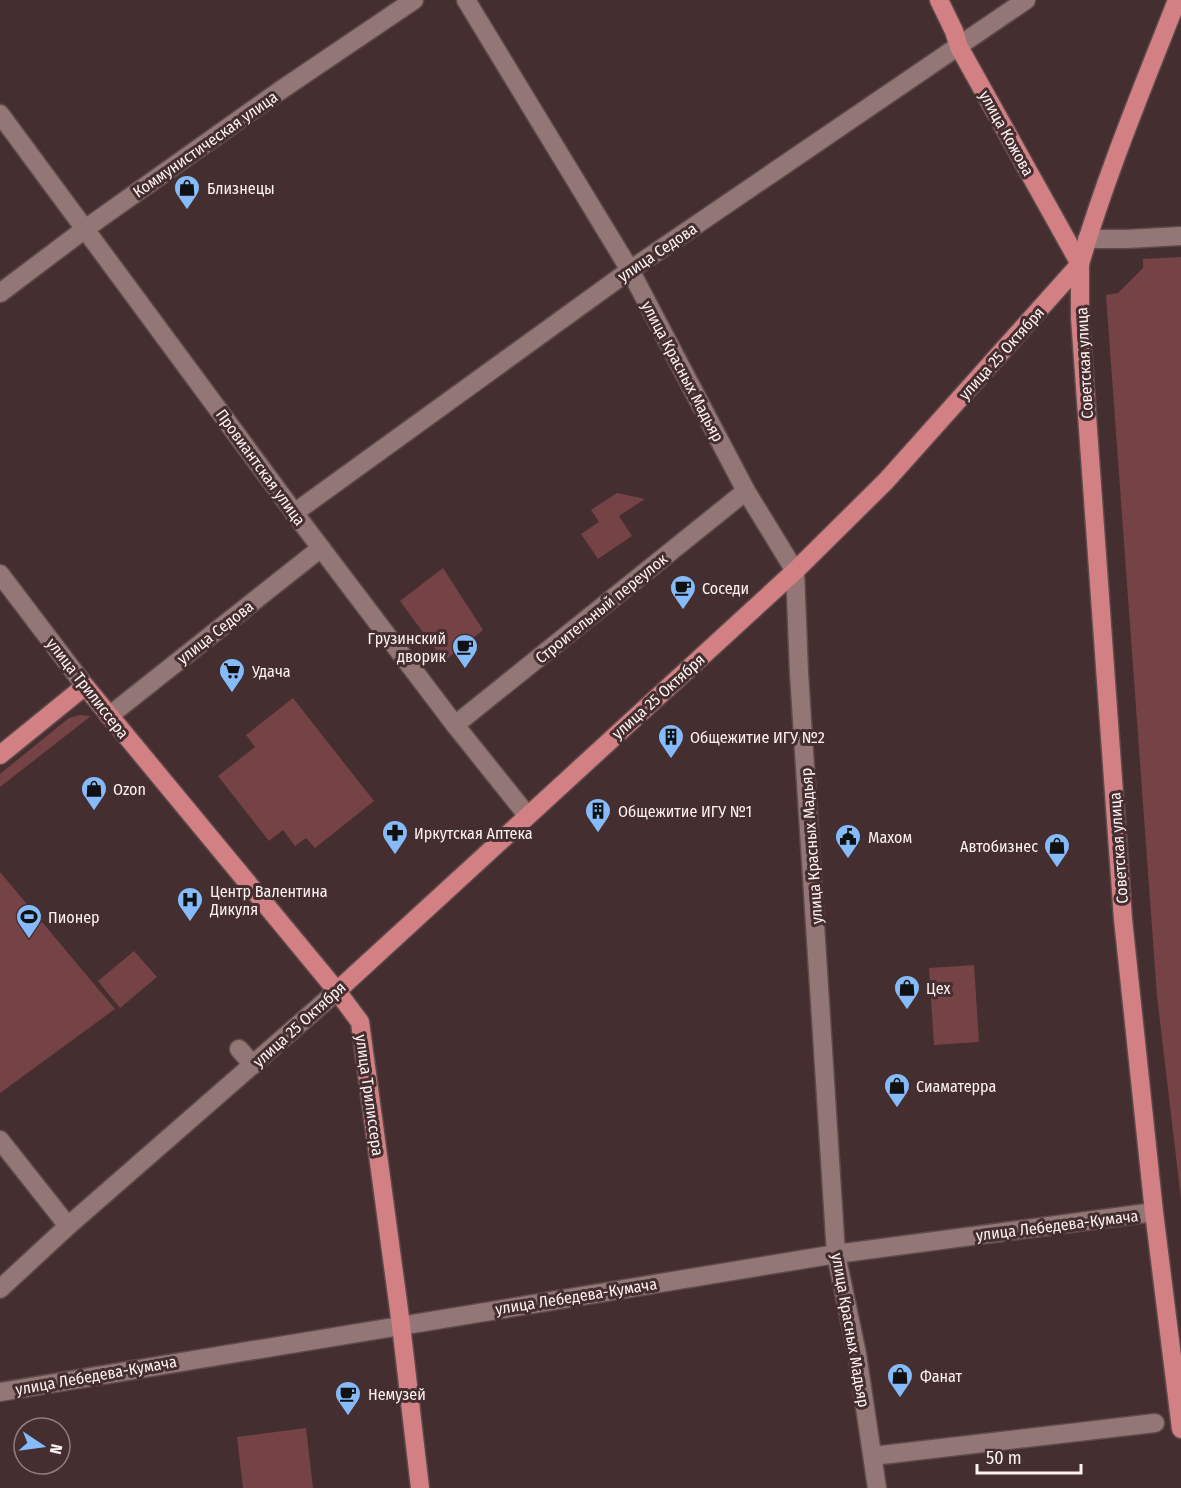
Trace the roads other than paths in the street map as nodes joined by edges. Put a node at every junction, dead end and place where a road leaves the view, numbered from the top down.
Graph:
1 (414, 0) edge
2 (466, 0) edge
3 (939, 0) edge
4 (1026, 0) edge
5 (1177, 0) edge
6 (960, 47) junction
7 (0, 114) edge
8 (85, 228) junction
9 (1181, 236) edge
10 (1087, 239) junction
11 (1080, 264) junction
12 (630, 270) junction
13 (0, 293) edge
14 (746, 491) junction
15 (294, 513) junction
16 (321, 548) junction
17 (795, 571) junction
18 (0, 574) edge
19 (85, 687) junction
20 (109, 716) junction
21 (454, 725) junction
22 (0, 755) edge
23 (528, 815) junction
24 (337, 991) junction
25 (239, 1049) dead end
26 (253, 1065) junction
27 (0, 1140) edge
28 (1154, 1212) junction
29 (68, 1226) junction
30 (836, 1254) junction
31 (0, 1289) edge
32 (401, 1325) junction
33 (0, 1392) edge
34 (1155, 1423) dead end
35 (1181, 1429) edge
36 (873, 1456) junction
37 (420, 1488) edge
38 (877, 1488) edge

1 - 8 street, Коммунистическая улица
2 - 12 street, улица Красных Мадьяр
3 - 6 main road, улица Кожова
4 - 6 street, улица Седова
5 - 10 main road, улица 25 Октября
6 - 11 main road, улица Кожова
6 - 12 street, улица Седова
7 - 8 street, Провиантская улица
8 - 13 street, Коммунистическая улица
8 - 15 street, Провиантская улица
9 - 10 street
10 - 11 main road, улица 25 Октября
11 - 17 main road, улица 25 Октября
11 - 28 main road, Советская улица
12 - 14 street, улица Красных Мадьяр
12 - 15 street, улица Седова
14 - 17 street, улица Красных Мадьяр
14 - 21 street, Строительный переулок
15 - 16 street, Провиантская улица
16 - 20 street, улица Седова
16 - 21 street, Провиантская улица
17 - 23 main road, улица 25 Октября
17 - 30 street, улица Красных Мадьяр
18 - 19 street, улица Трилиссера
19 - 20 main road, улица Трилиссера
19 - 22 main road
20 - 24 main road, улица Трилиссера
21 - 23 street, Провиантская улица
23 - 24 main road, улица 25 Октября
24 - 26 street, улица 25 Октября
24 - 32 main road, улица Трилиссера
25 - 26 street
26 - 29 street, улица 25 Октября
27 - 29 street
28 - 30 street, улица Лебедева-Кумача
28 - 35 main road, Советская улица
29 - 31 street, улица 25 Октября
30 - 32 street, улица Лебедева-Кумача
30 - 36 street, улица Красных Мадьяр
32 - 33 street, улица Лебедева-Кумача
32 - 37 main road, улица Трилиссера
34 - 36 street
36 - 38 street, улица Красных Мадьяр

